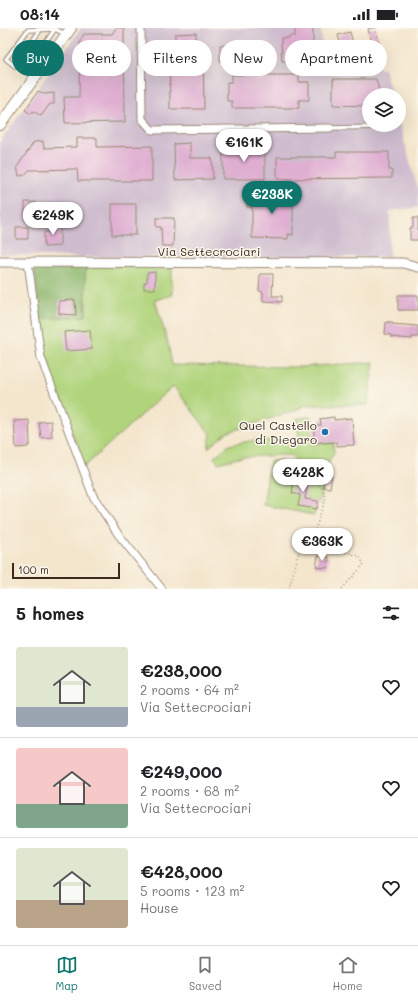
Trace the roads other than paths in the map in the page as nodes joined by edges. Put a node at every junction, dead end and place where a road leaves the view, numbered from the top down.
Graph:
1 (142, 28) edge
2 (41, 29) junction
3 (55, 29) edge
4 (69, 31) edge
5 (20, 40) edge
6 (33, 40) edge
7 (47, 40) edge
8 (62, 40) edge
9 (12, 51) edge
10 (12, 64) edge
11 (36, 76) edge
12 (0, 125) edge
13 (362, 127) edge
14 (330, 128) joint
15 (0, 262) edge
16 (28, 262) junction
17 (418, 267) edge
18 (162, 589) edge

1 - 14 street
2 - 3 lane
2 - 5 lane
2 - 6 lane
3 - 4 lane
3 - 7 lane
4 - 8 main road
9 - 10 lane
11 - 12 main road
13 - 14 lane
15 - 16 main road, Via Settecrociari
16 - 17 main road, Via Settecrociari
16 - 18 street

